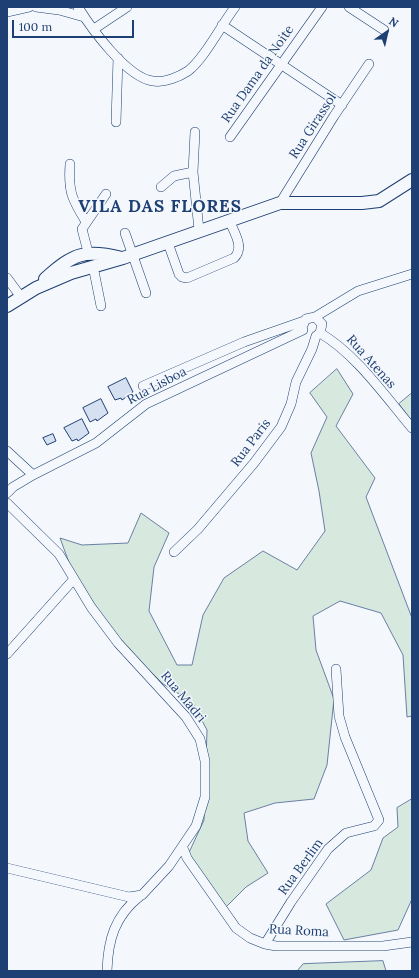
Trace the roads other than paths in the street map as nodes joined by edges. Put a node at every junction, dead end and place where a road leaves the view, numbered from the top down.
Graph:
1 (30, 7) edge
2 (36, 7) edge
3 (78, 7) edge
4 (127, 7) edge
5 (235, 7) edge
6 (322, 7) edge
7 (349, 7) edge
8 (7, 12) edge
9 (84, 17) junction
10 (222, 24) junction
11 (94, 29) junction
12 (384, 30) dead end
13 (118, 58) junction
14 (281, 64) junction
15 (369, 64) dead end
16 (342, 105) junction
17 (116, 122) dead end
18 (196, 132) dead end
19 (230, 137) dead end
20 (70, 164) dead end
21 (193, 172) junction
22 (412, 180) edge
23 (161, 187) dead end
24 (106, 194) dead end
25 (280, 203) junction
26 (229, 220) junction
27 (86, 222) junction
28 (200, 230) junction
29 (125, 234) dead end
30 (168, 243) junction
31 (88, 252) junction
32 (128, 256) junction
33 (93, 266) junction
34 (412, 274) edge
35 (7, 278) edge
36 (36, 288) junction
37 (146, 293) dead end
38 (22, 297) junction
39 (7, 306) edge
40 (101, 306) dead end
41 (315, 317) junction
42 (303, 326) junction
43 (318, 334) junction
44 (143, 386) dead end
45 (412, 428) edge
46 (7, 451) edge
47 (32, 475) junction
48 (7, 493) edge
49 (7, 503) edge
50 (174, 552) dead end
51 (74, 579) junction
52 (7, 654) edge
53 (336, 669) dead end
54 (183, 848) junction
55 (7, 868) edge
56 (142, 895) junction
57 (412, 942) edge
58 (265, 944) junction
59 (107, 971) edge

1 - 8 street
2 - 9 street
3 - 9 street
4 - 11 street
5 - 10 street
6 - 14 street, Rua Dama da Noite
7 - 12 street
9 - 11 street
10 - 13 street
10 - 14 street
11 - 13 street
13 - 17 street
14 - 16 street
14 - 19 street, Rua Dama da Noite
15 - 16 street, Rua Girassol
16 - 25 street, Rua Girassol
18 - 21 street
20 - 27 street
21 - 23 street
21 - 28 street
22 - 25 main road
24 - 27 street
25 - 26 main road
26 - 28 main road
26 - 30 street
27 - 31 street
28 - 30 main road
29 - 32 street
30 - 32 main road
31 - 32 main road
31 - 36 main road
32 - 33 main road
32 - 37 street
33 - 36 main road
33 - 40 street
34 - 41 street, Rua Lisboa
35 - 38 street
36 - 38 main road
38 - 39 main road
41 - 42 street, Rua Lisboa
41 - 43 street
42 - 43 street
42 - 44 street, Rua Lisboa
42 - 47 street, Rua Lisboa
43 - 45 street, Rua Atenas
43 - 50 street, Rua Paris
46 - 47 street
47 - 48 street
49 - 51 street, Rua Madri
51 - 52 street
51 - 54 street, Rua Madri
53 - 58 street, Rua Berlim
54 - 56 street, Rua Madri
54 - 58 street, Rua Roma
55 - 56 street
56 - 59 street, Rua Madri
57 - 58 street, Rua Roma

